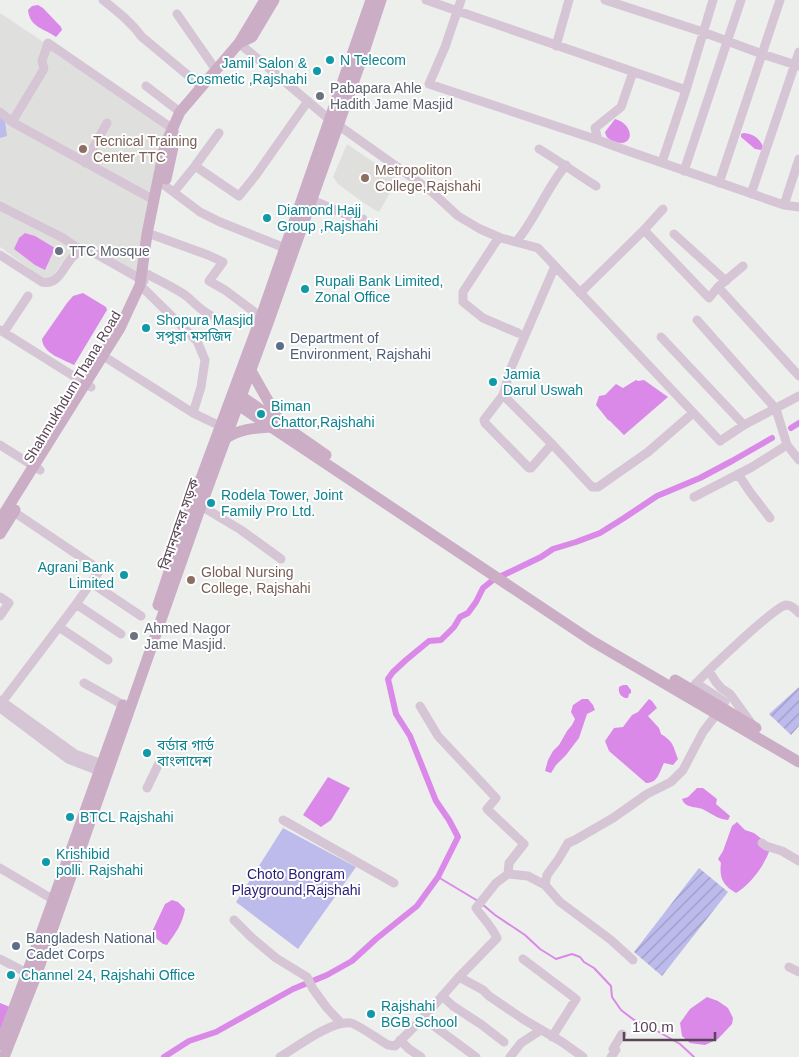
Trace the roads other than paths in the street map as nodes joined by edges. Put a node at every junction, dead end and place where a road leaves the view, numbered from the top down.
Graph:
1 (103, 0) edge
2 (264, 0) edge
3 (274, 0) edge
4 (371, 0) edge
5 (381, 0) edge
6 (426, 0) edge
7 (461, 0) edge
8 (569, 0) edge
9 (605, 0) edge
10 (713, 0) edge
11 (741, 0) edge
12 (780, 0) edge
13 (458, 10) junction
14 (177, 14) dead end
15 (703, 32) junction
16 (728, 41) junction
17 (239, 43) junction
18 (556, 46) junction
19 (799, 52) edge
20 (762, 54) junction
21 (797, 65) edge
22 (216, 70) junction
23 (633, 72) junction
24 (146, 86) dead end
25 (202, 87) junction
26 (686, 90) junction
27 (308, 101) junction
28 (0, 112) edge
29 (180, 112) junction
30 (12, 122) junction
31 (334, 122) junction
32 (107, 123) dead end
33 (173, 129) junction
34 (219, 133) dead end
35 (598, 140) junction
36 (539, 149) dead end
37 (799, 159) edge
38 (662, 162) junction
39 (85, 163) junction
40 (195, 166) junction
41 (566, 166) junction
42 (684, 171) junction
43 (719, 183) junction
44 (596, 186) dead end
45 (169, 188) junction
46 (751, 194) junction
47 (154, 200) junction
48 (312, 200) junction
49 (784, 205) junction
50 (0, 206) edge
51 (799, 207) edge
52 (664, 209) dead end
53 (364, 219) dead end
54 (644, 230) junction
55 (674, 234) dead end
56 (153, 235) junction
57 (499, 237) junction
58 (516, 242) junction
59 (285, 248) junction
60 (82, 251) junction
61 (0, 255) edge
62 (555, 266) junction
63 (743, 266) dead end
64 (726, 281) junction
65 (143, 282) junction
66 (718, 287) junction
67 (580, 293) junction
68 (28, 296) dead end
69 (210, 315) dead end
70 (260, 317) junction
71 (697, 320) dead end
72 (2, 331) edge
73 (518, 333) dead end
74 (661, 338) dead end
75 (108, 359) junction
76 (250, 370) junction
77 (799, 376) edge
78 (88, 385) junction
79 (503, 395) junction
80 (799, 396) edge
81 (239, 401) junction
82 (776, 409) junction
83 (193, 412) junction
84 (693, 413) junction
85 (220, 426) junction
86 (276, 426) junction
87 (744, 426) junction
88 (225, 440) junction
89 (552, 444) junction
90 (0, 445) edge
91 (787, 445) junction
92 (799, 460) edge
93 (37, 468) junction
94 (738, 474) junction
95 (694, 497) dead end
96 (201, 506) junction
97 (14, 512) junction
98 (770, 518) dead end
99 (0, 520) edge
100 (0, 534) edge
101 (281, 559) dead end
102 (90, 582) junction
103 (508, 582) junction
104 (0, 597) edge
105 (76, 604) junction
106 (799, 613) edge
107 (0, 616) edge
108 (141, 616) dead end
109 (59, 627) junction
110 (121, 634) dead end
111 (108, 660) dead end
112 (709, 671) junction
113 (84, 683) dead end
114 (693, 686) junction
115 (1, 703) edge
116 (123, 705) junction
117 (420, 706) dead end
118 (720, 711) junction
119 (754, 726) junction
120 (799, 754) edge
121 (161, 760) dead end
122 (799, 762) edge
123 (100, 768) junction
124 (147, 788) dead end
125 (88, 813) junction
126 (283, 820) dead end
127 (762, 843) dead end
128 (799, 861) edge
129 (0, 868) edge
130 (508, 874) junction
131 (394, 883) dead end
132 (545, 885) junction
133 (54, 900) junction
134 (234, 920) dead end
135 (0, 959) edge
136 (523, 959) dead end
137 (632, 960) dead end
138 (789, 967) dead end
139 (799, 972) edge
140 (27, 973) junction
141 (458, 977) junction
142 (442, 996) junction
143 (423, 1018) junction
144 (341, 1023) junction
145 (541, 1030) junction
146 (622, 1034) dead end
147 (552, 1037) junction
148 (400, 1040) junction
149 (504, 1042) dead end
150 (0, 1044) edge
151 (4, 1057) edge
152 (280, 1057) edge
153 (421, 1057) edge
154 (476, 1057) edge
155 (510, 1057) edge
156 (583, 1057) edge
157 (611, 1057) edge

1 - 25 street
2 - 17 main road, Shahmukhdum Thana Road
3 - 17 main road, Shahmukhdum Thana Road
4 - 31 main road, বিমানবন্দর সড়ক
5 - 31 main road, বিমানবন্দর সড়ক
6 - 13 street
7 - 13 street
8 - 18 street
9 - 15 street
10 - 15 street
11 - 16 street
12 - 20 street
13 - 18 street
13 - 35 street
14 - 22 street
15 - 16 street
15 - 26 street
16 - 20 street
16 - 42 street
17 - 22 main road, Shahmukhdum Thana Road
17 - 27 street
18 - 23 street
19 - 21 street
20 - 21 street
20 - 43 street
21 - 46 street
22 - 25 main road, Shahmukhdum Thana Road
23 - 26 street
23 - 35 street
24 - 29 street
25 - 29 main road, Shahmukhdum Thana Road
26 - 38 street
27 - 31 street
27 - 40 street
28 - 30 street
29 - 33 main road, Shahmukhdum Thana Road
30 - 33 street
30 - 39 street
31 - 48 main road, বিমানবন্দর সড়ক
31 - 57 street
31 - 59 main road, বিমানবন্দর সড়ক
32 - 39 street
33 - 45 main road, Shahmukhdum Thana Road
33 - 47 main road, Shahmukhdum Thana Road
34 - 40 street
35 - 38 street
36 - 41 street
37 - 49 street
38 - 42 street
39 - 47 street
40 - 45 street
41 - 44 street
41 - 58 street
42 - 43 street
43 - 46 street
45 - 56 main road, Shahmukhdum Thana Road
45 - 59 street
46 - 49 street
47 - 65 main road, Shahmukhdum Thana Road
48 - 53 street
48 - 76 main road, বিমানবন্দর সড়ক
49 - 51 street
50 - 60 street
52 - 54 street
54 - 66 street
54 - 67 street
55 - 64 street
56 - 65 main road, Shahmukhdum Thana Road
56 - 70 street
57 - 58 street
57 - 73 street
58 - 62 street
59 - 70 main road, বিমানবন্দর সড়ক
60 - 61 street
60 - 65 street
62 - 67 street
62 - 79 street
63 - 64 street
64 - 66 street
65 - 69 street
65 - 75 main road, Shahmukhdum Thana Road
65 - 78 main road, Shahmukhdum Thana Road
65 - 83 street
66 - 77 street
67 - 84 street
68 - 72 street
70 - 85 main road, বিমানবন্দর সড়ক
71 - 82 street
72 - 78 street
74 - 87 street
75 - 78 main road, Shahmukhdum Thana Road
75 - 83 street
76 - 81 main road, বিমানবন্দর সড়ক
76 - 86 main road
78 - 93 main road, Shahmukhdum Thana Road
79 - 89 street
79 - 89 street
80 - 82 street
81 - 86 main road
81 - 88 main road, বিমানবন্দর সড়ক
82 - 87 street
82 - 91 street
83 - 85 street
84 - 87 street
84 - 89 street
85 - 116 main road, বিমানবন্দর সড়ক
86 - 88 main road
86 - 103 main road
88 - 96 main road, বিমানবন্দর সড়ক
90 - 93 street
91 - 92 street
91 - 94 street
93 - 97 main road, Shahmukhdum Thana Road
93 - 99 main road, Shahmukhdum Thana Road
94 - 95 street
94 - 98 street
96 - 101 street
96 - 125 main road, বিমানবন্দর সড়ক
97 - 100 main road, Shahmukhdum Thana Road
97 - 102 street
102 - 105 street
102 - 108 street
103 - 114 main road
103 - 118 main road
104 - 107 street
105 - 109 street
105 - 110 street
106 - 112 street
109 - 111 street
109 - 115 street
112 - 114 street
112 - 119 street
113 - 116 street
114 - 118 main road
115 - 123 street
116 - 123 main road, বিমানবন্দর সড়ক
117 - 130 street
118 - 119 main road
118 - 122 main road
118 - 132 street
119 - 120 main road
121 - 124 street
123 - 125 main road, বিমানবন্দর সড়ক
125 - 133 main road, বিমানবন্দর সড়ক
125 - 151 main road, বিমানবন্দর সড়ক
126 - 131 street
127 - 128 street
129 - 133 street
130 - 132 street
130 - 141 street
132 - 137 street
133 - 140 main road, বিমানবন্দর সড়ক
134 - 144 street
135 - 140 street
136 - 147 street
138 - 139 street
140 - 150 main road, বিমানবন্দর সড়ক
141 - 142 street
141 - 145 street
142 - 143 street
142 - 149 street
143 - 148 street
143 - 154 street
144 - 148 street
144 - 152 street
145 - 147 street
145 - 155 street
146 - 157 street
147 - 156 street
148 - 153 street

